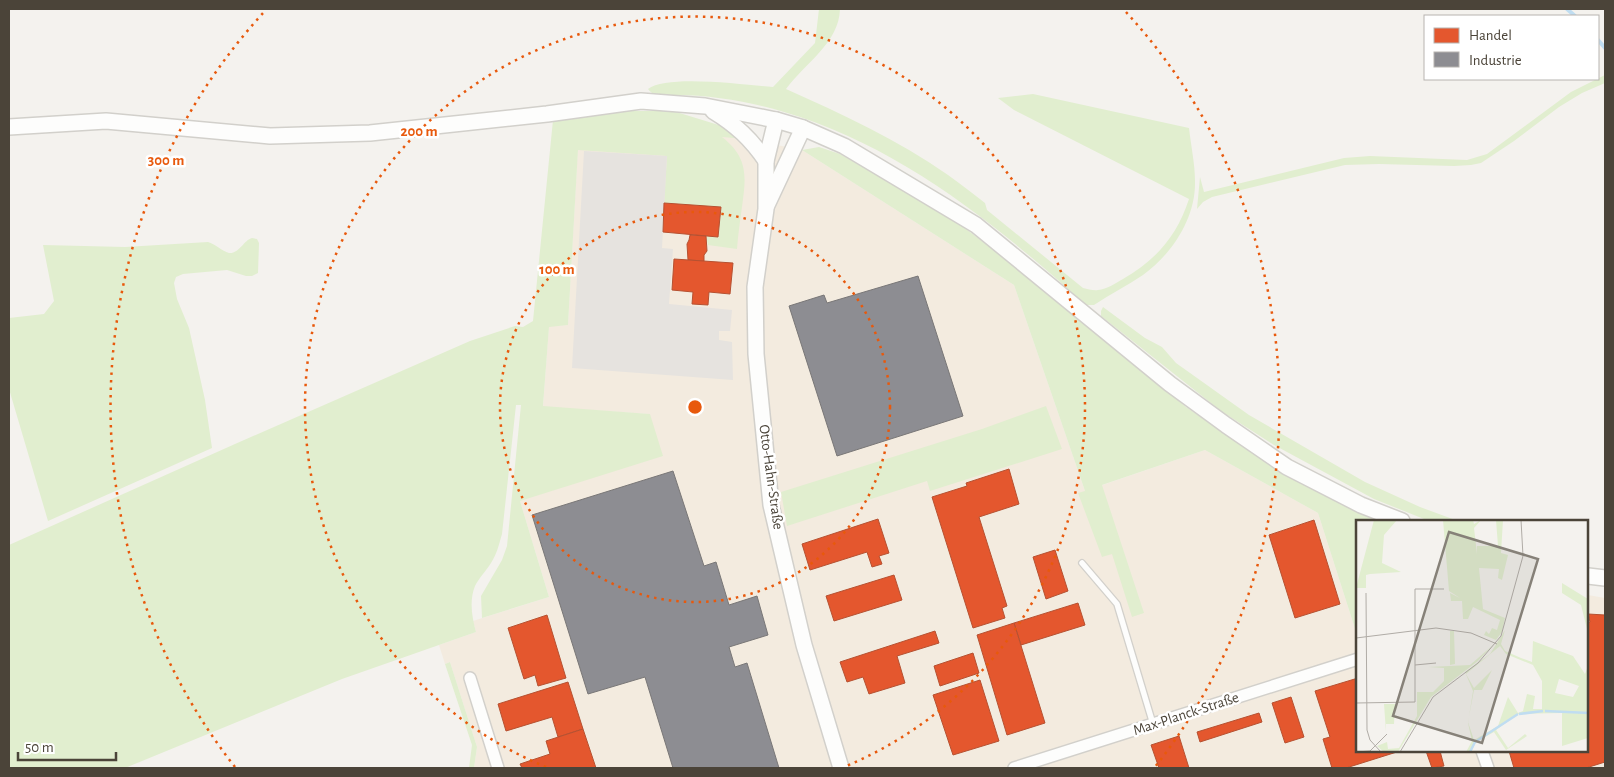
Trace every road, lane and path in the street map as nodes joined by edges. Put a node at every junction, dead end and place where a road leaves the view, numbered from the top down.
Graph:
1 (705, 106) junction
2 (776, 120) junction
3 (9, 127) edge
4 (803, 128) junction
5 (766, 162) junction
6 (766, 209) junction
7 (1399, 520) edge
8 (1082, 563) dead end
9 (1589, 576) edge
10 (1605, 578) edge
11 (1356, 660) edge
12 (470, 678) dead end
13 (1153, 724) junction
14 (1482, 752) edge
15 (498, 768) edge
16 (842, 768) edge
17 (1014, 768) edge
18 (1488, 768) edge

1 - 2 street
1 - 3 street
1 - 5 street
2 - 4 street
2 - 5 street
4 - 6 street
4 - 7 street
5 - 6 street
6 - 16 street, Otto-Hahn-Straße
8 - 13 lane
9 - 10 street
11 - 13 street, Max-Planck-Straße
12 - 15 street
13 - 17 street, Max-Planck-Straße
14 - 18 street

